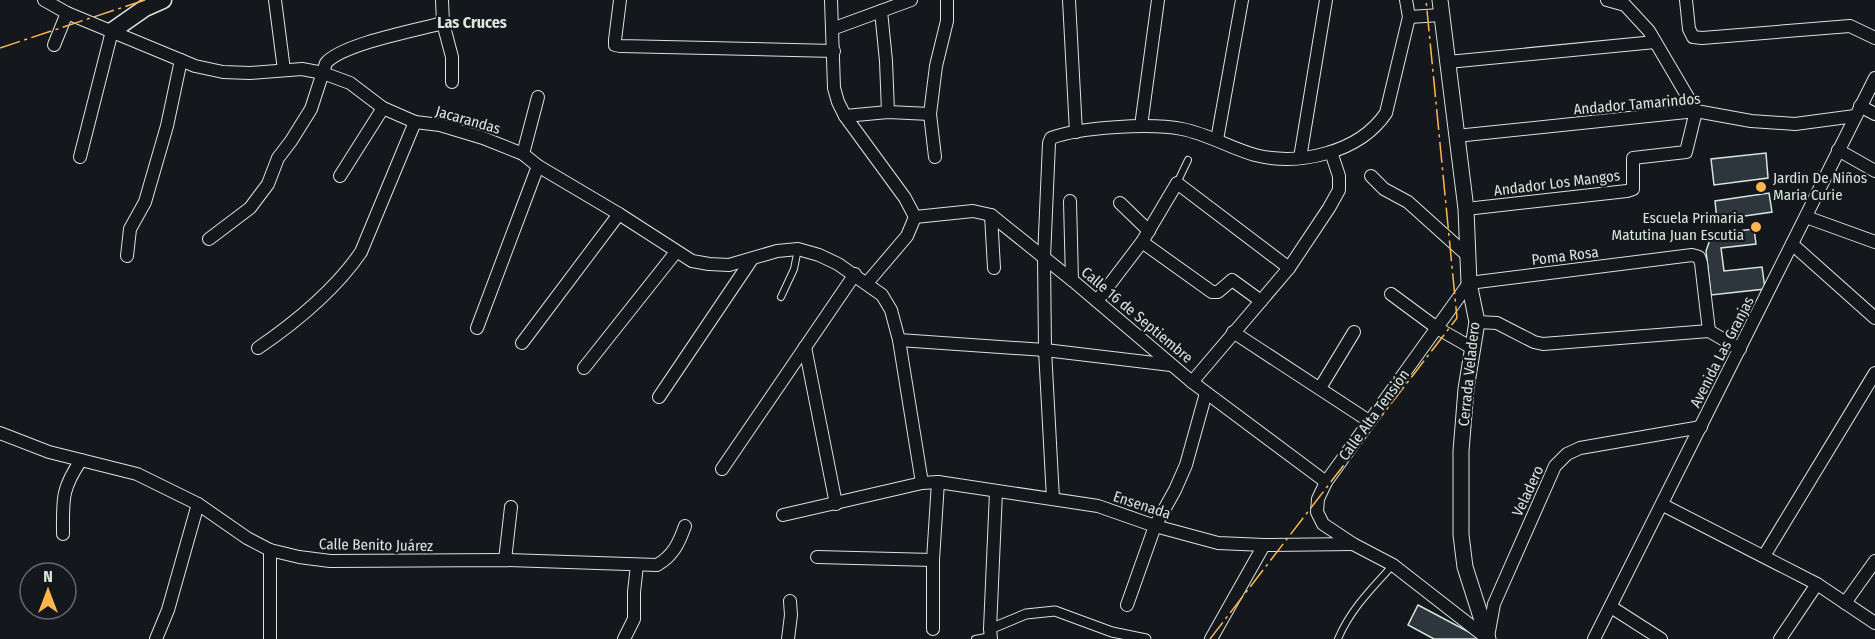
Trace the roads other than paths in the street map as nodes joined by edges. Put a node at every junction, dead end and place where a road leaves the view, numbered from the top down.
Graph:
1 (44, 0) edge
2 (163, 0) edge
3 (276, 0) edge
4 (442, 0) edge
5 (620, 0) edge
6 (831, 0) edge
7 (910, 0) edge
8 (946, 0) edge
9 (1069, 0) edge
10 (1158, 0) edge
11 (1242, 0) edge
12 (1326, 0) edge
13 (1406, 0) edge
14 (1606, 0) edge
15 (1686, 0) edge
16 (1440, 8) edge
17 (881, 11) junction
18 (67, 12) junction
19 (1409, 16) junction
20 (443, 23) junction
21 (832, 29) junction
22 (112, 31) junction
23 (1875, 38) edge
24 (1655, 42) junction
25 (54, 45) dead end
26 (834, 51) junction
27 (181, 60) junction
28 (1448, 62) junction
29 (284, 70) junction
30 (323, 73) junction
31 (452, 82) dead end
32 (1873, 86) edge
33 (538, 97) dead end
34 (383, 108) junction
35 (1696, 111) junction
36 (1858, 111) junction
37 (888, 112) junction
38 (930, 114) junction
39 (1875, 114) edge
40 (845, 116) junction
41 (415, 122) junction
42 (1141, 126) junction
43 (1076, 132) junction
44 (1456, 136) junction
45 (1217, 140) junction
46 (1838, 150) junction
47 (1331, 152) junction
48 (523, 154) junction
49 (80, 157) dead end
50 (935, 157) dead end
51 (1300, 158) junction
52 (1188, 160) dead end
53 (538, 166) junction
54 (1875, 171) edge
55 (340, 176) dead end
56 (1371, 176) dead end
57 (1177, 183) junction
58 (1070, 201) dead end
59 (1120, 203) dead end
60 (1466, 209) junction
61 (619, 214) junction
62 (991, 215) junction
63 (1806, 216) junction
64 (915, 217) junction
65 (1146, 237) junction
66 (209, 239) dead end
67 (1875, 242) edge
68 (1792, 244) junction
69 (798, 249) junction
70 (676, 252) junction
71 (127, 256) dead end
72 (1468, 256) junction
73 (1044, 258) junction
74 (752, 259) junction
75 (994, 268) dead end
76 (1289, 268) junction
77 (855, 274) junction
78 (1072, 280) junction
79 (1469, 282) junction
80 (867, 283) junction
81 (1390, 294) dead end
82 (782, 297) dead end
83 (1096, 301) junction
84 (1261, 301) junction
85 (1875, 318) edge
86 (1477, 322) junction
87 (477, 328) dead end
88 (1437, 328) junction
89 (1709, 331) junction
90 (1233, 332) junction
91 (1354, 332) dead end
92 (899, 340) junction
93 (522, 343) dead end
94 (805, 347) junction
95 (258, 348) dead end
96 (1472, 348) junction
97 (1740, 349) junction
98 (1045, 350) junction
99 (1171, 365) junction
100 (584, 368) dead end
101 (1875, 373) edge
102 (1191, 382) junction
103 (1320, 388) junction
104 (1206, 393) junction
105 (659, 397) dead end
106 (1369, 421) junction
107 (1701, 427) junction
108 (0, 433) edge
109 (81, 460) junction
110 (722, 469) dead end
111 (922, 483) junction
112 (938, 483) junction
113 (1326, 483) junction
114 (996, 492) junction
115 (1053, 499) junction
116 (198, 504) junction
117 (836, 504) junction
118 (1663, 505) junction
119 (511, 507) dead end
120 (783, 515) dead end
121 (685, 526) dead end
122 (1155, 526) junction
123 (63, 534) dead end
124 (1353, 544) junction
125 (1264, 545) junction
126 (270, 550) junction
127 (1764, 556) junction
128 (817, 557) dead end
129 (505, 560) junction
130 (933, 560) junction
131 (1875, 561) edge
132 (637, 565) junction
133 (1393, 566) junction
134 (1817, 584) junction
135 (790, 601) dead end
136 (1845, 603) junction
137 (1127, 605) dead end
138 (1611, 607) junction
139 (1875, 623) edge
140 (933, 629) dead end
141 (991, 635) edge
142 (156, 639) edge
143 (270, 639) edge
144 (624, 639) edge
145 (788, 639) edge
146 (975, 639) edge
147 (1146, 639) edge
148 (1211, 639) edge
149 (1338, 639) edge
150 (1488, 639) edge
151 (1594, 639) edge
152 (1661, 639) edge
153 (1780, 639) edge

1 - 18 street, Jacarandas
2 - 22 main road
3 - 29 street
4 - 20 street
5 - 26 street
6 - 21 street
7 - 17 street
8 - 38 street
9 - 43 street
10 - 42 street
11 - 45 street
12 - 51 street
13 - 19 street
14 - 24 street
15 - 23 street
16 - 19 street
16 - 28 street, Cerrada Veladero
17 - 21 street
17 - 37 street
18 - 22 street, Jacarandas
18 - 25 street
19 - 47 street
20 - 30 street
20 - 31 street
21 - 26 street
22 - 27 street, Jacarandas
22 - 49 street
24 - 28 street
24 - 35 street
26 - 40 street
27 - 29 street, Jacarandas
27 - 71 street
28 - 44 street, Cerrada Veladero
29 - 30 street, Jacarandas
30 - 34 street, Jacarandas
30 - 66 street
32 - 36 street, Avenida Las Granjas
33 - 48 street
34 - 41 street, Jacarandas
34 - 55 street
35 - 36 street, Andador Tamarindos
35 - 44 street, Andador Tamarindos
35 - 60 street, Andador Los Mangos
36 - 39 street
36 - 46 street, Avenida Las Granjas
37 - 38 street
37 - 40 street
38 - 50 street
40 - 64 street
41 - 48 street, Jacarandas
41 - 95 street
42 - 43 street
42 - 45 street
43 - 73 street
44 - 60 street, Cerrada Veladero
45 - 51 street
46 - 54 street
46 - 63 street, Avenida Las Granjas
47 - 51 street
47 - 76 street
48 - 53 street, Jacarandas
52 - 57 lane
53 - 61 street, Jacarandas
53 - 87 street
56 - 72 street
57 - 65 street
57 - 76 street
58 - 78 street
59 - 65 street
60 - 72 street, Cerrada Veladero
61 - 70 street, Jacarandas
61 - 93 street
62 - 64 street
62 - 73 street, Calle 16 de Septiembre
62 - 75 street
63 - 67 street
63 - 68 street, Avenida Las Granjas
64 - 80 street
65 - 83 street
65 - 84 street
68 - 85 street
68 - 97 street, Avenida Las Granjas
69 - 74 street, Jacarandas
69 - 77 street, Jacarandas
69 - 82 lane
70 - 74 street, Jacarandas
70 - 100 street
72 - 79 street, Cerrada Veladero
73 - 78 street, Calle 16 de Septiembre
73 - 98 street
74 - 105 street
76 - 84 street
77 - 80 street, Jacarandas
77 - 94 street
78 - 83 street, Calle 16 de Septiembre
79 - 86 street, Cerrada Veladero
79 - 88 street, Calle Alta Tensión
79 - 89 street, Poma Rosa
80 - 92 street, Jacarandas
81 - 88 street
83 - 99 street, Calle 16 de Septiembre
84 - 90 street
86 - 89 street
86 - 96 street, Cerrada Veladero
88 - 96 street
88 - 106 street, Calle Alta Tensión
89 - 97 street
90 - 102 street
90 - 103 street
91 - 103 street
92 - 98 street
92 - 111 street, Jacarandas
94 - 110 street
94 - 117 street
96 - 150 street, Cerrada Veladero
97 - 107 street, Avenida Las Granjas
98 - 99 street
98 - 115 street
99 - 102 street, Calle 16 de Septiembre
101 - 127 street
102 - 104 street, Calle 16 de Septiembre
103 - 106 street
104 - 113 street, Calle 16 de Septiembre
104 - 122 street
106 - 113 street, Calle Alta Tensión
107 - 118 street, Avenida Las Granjas
107 - 150 street, Veladero
108 - 109 street, Calle Benito Juárez
109 - 116 street, Calle Benito Juárez
109 - 123 street
111 - 112 street, Ensenada
111 - 117 street, Ensenada
112 - 114 street, Ensenada
112 - 130 street
113 - 124 street, Calle Alta Tensión
114 - 115 street, Ensenada
114 - 141 street
115 - 122 street, Ensenada
116 - 126 street, Calle Benito Juárez
116 - 142 street
117 - 120 street, Ensenada
118 - 127 street
118 - 138 street, Avenida Las Granjas
119 - 129 street
121 - 132 street, Calle Benito Juárez
122 - 125 street, Ensenada
122 - 137 street
124 - 125 street, Ensenada
124 - 133 street, Calle Alta Tensión
125 - 148 street
126 - 129 street, Calle Benito Juárez
126 - 143 street
127 - 134 street
128 - 130 street
129 - 132 street, Calle Benito Juárez
130 - 140 street
131 - 136 street
132 - 144 street
133 - 149 lane
133 - 150 street, Calle Alta Tensión
134 - 136 street
134 - 153 street
135 - 145 street
136 - 139 street
138 - 151 street, Avenida Las Granjas
138 - 152 street
141 - 146 lane
141 - 147 street

